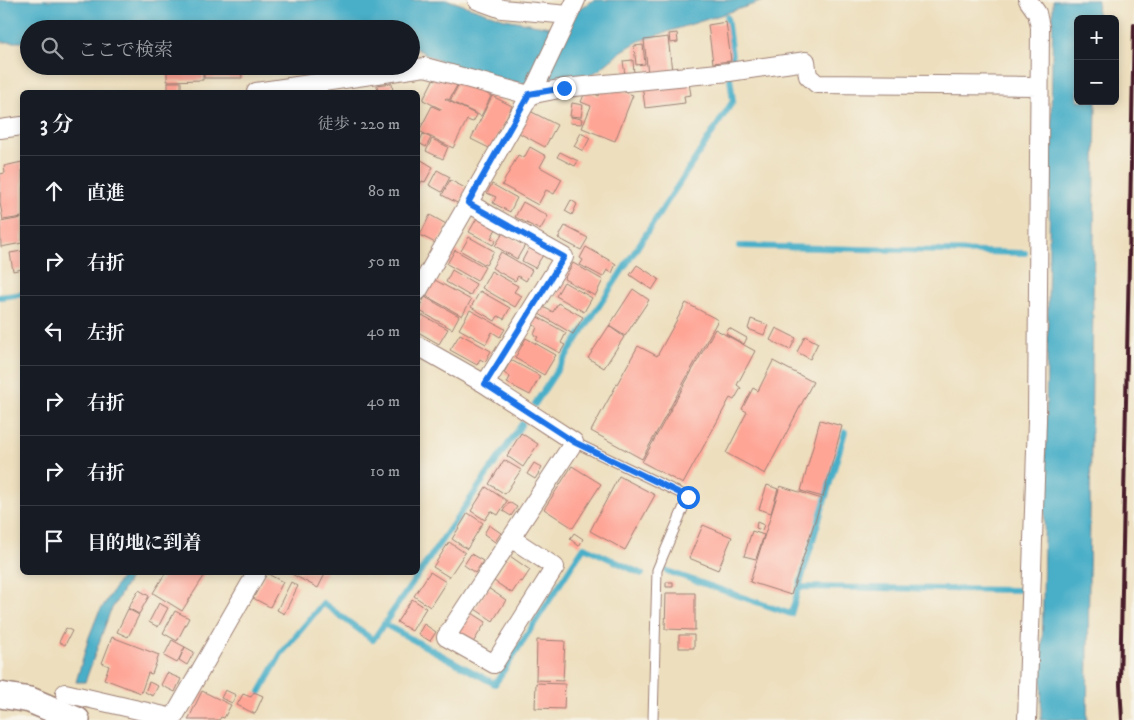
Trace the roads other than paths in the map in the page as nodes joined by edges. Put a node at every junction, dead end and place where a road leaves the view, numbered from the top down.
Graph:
1 (477, 0) edge
2 (1028, 0) edge
3 (573, 7) edge
4 (420, 68) edge
5 (371, 75) edge
6 (1039, 86) junction
7 (270, 90) edge
8 (532, 90) junction
9 (20, 126) edge
10 (0, 129) edge
11 (468, 203) junction
12 (420, 287) edge
13 (420, 347) edge
14 (485, 384) junction
15 (574, 442) junction
16 (511, 538) junction
17 (255, 575) edge
18 (0, 695) edge
19 (68, 712) edge
20 (172, 719) edge
21 (653, 720) edge
22 (1027, 720) edge

1 - 3 street
2 - 6 street
3 - 8 street
4 - 8 street
5 - 7 street
6 - 8 street
6 - 22 street
8 - 11 street
9 - 10 street
11 - 12 street
11 - 14 street
13 - 14 street
14 - 15 street
15 - 16 street
15 - 21 lane
16 - 16 street
17 - 20 street
18 - 19 street
19 - 20 street

